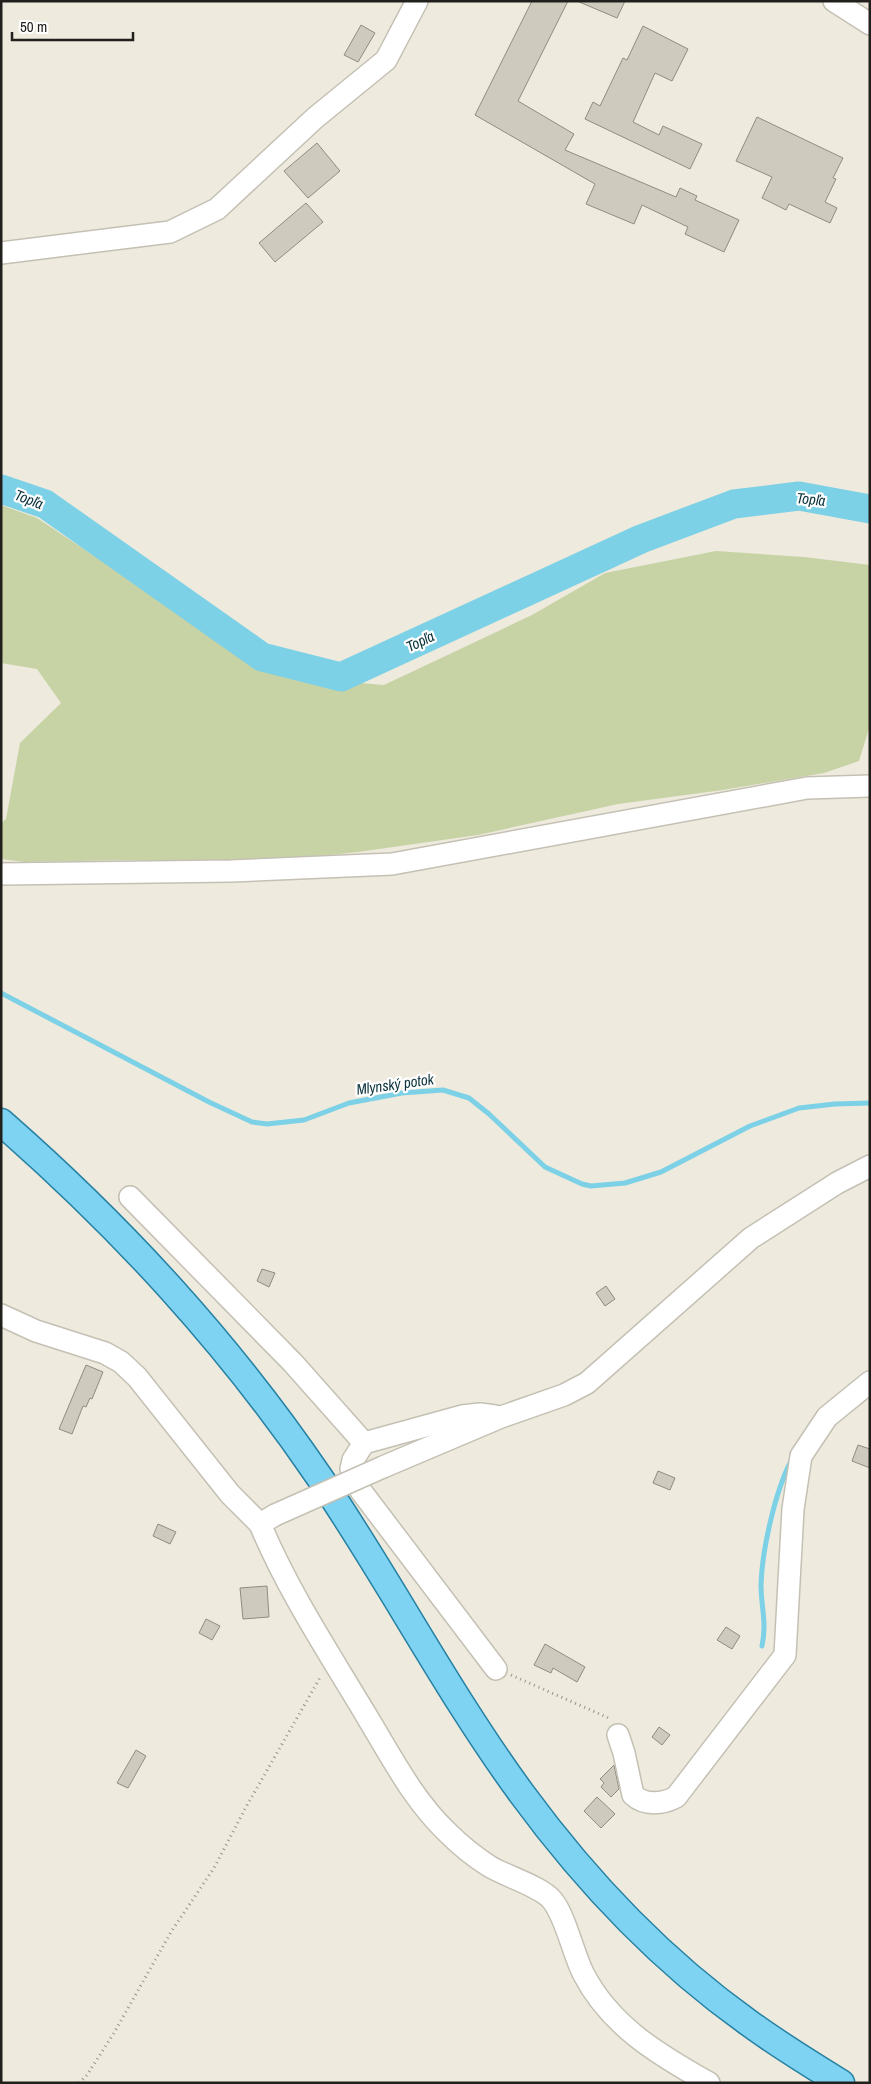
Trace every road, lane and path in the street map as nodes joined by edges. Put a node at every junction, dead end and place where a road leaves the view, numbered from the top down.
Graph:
1 (417, 1) edge
2 (834, 1) edge
3 (870, 24) edge
4 (1, 253) edge
5 (870, 786) edge
6 (1, 874) edge
7 (1, 1122) edge
8 (870, 1166) edge
9 (130, 1198) dead end
10 (1, 1316) edge
11 (870, 1382) edge
12 (500, 1417) junction
13 (364, 1443) junction
14 (267, 1519) junction
15 (326, 1650) junction
16 (496, 1669) joint
17 (618, 1735) joint
18 (79, 2083) edge
19 (709, 2083) edge
20 (842, 2083) edge

1 - 4 street
2 - 3 street
5 - 6 street
7 - 20 main road
8 - 12 street
9 - 13 street
10 - 14 street
11 - 17 street
12 - 13 street
12 - 14 street, bridge
13 - 16 street
14 - 15 street
15 - 18 path
15 - 19 street
16 - 17 path

